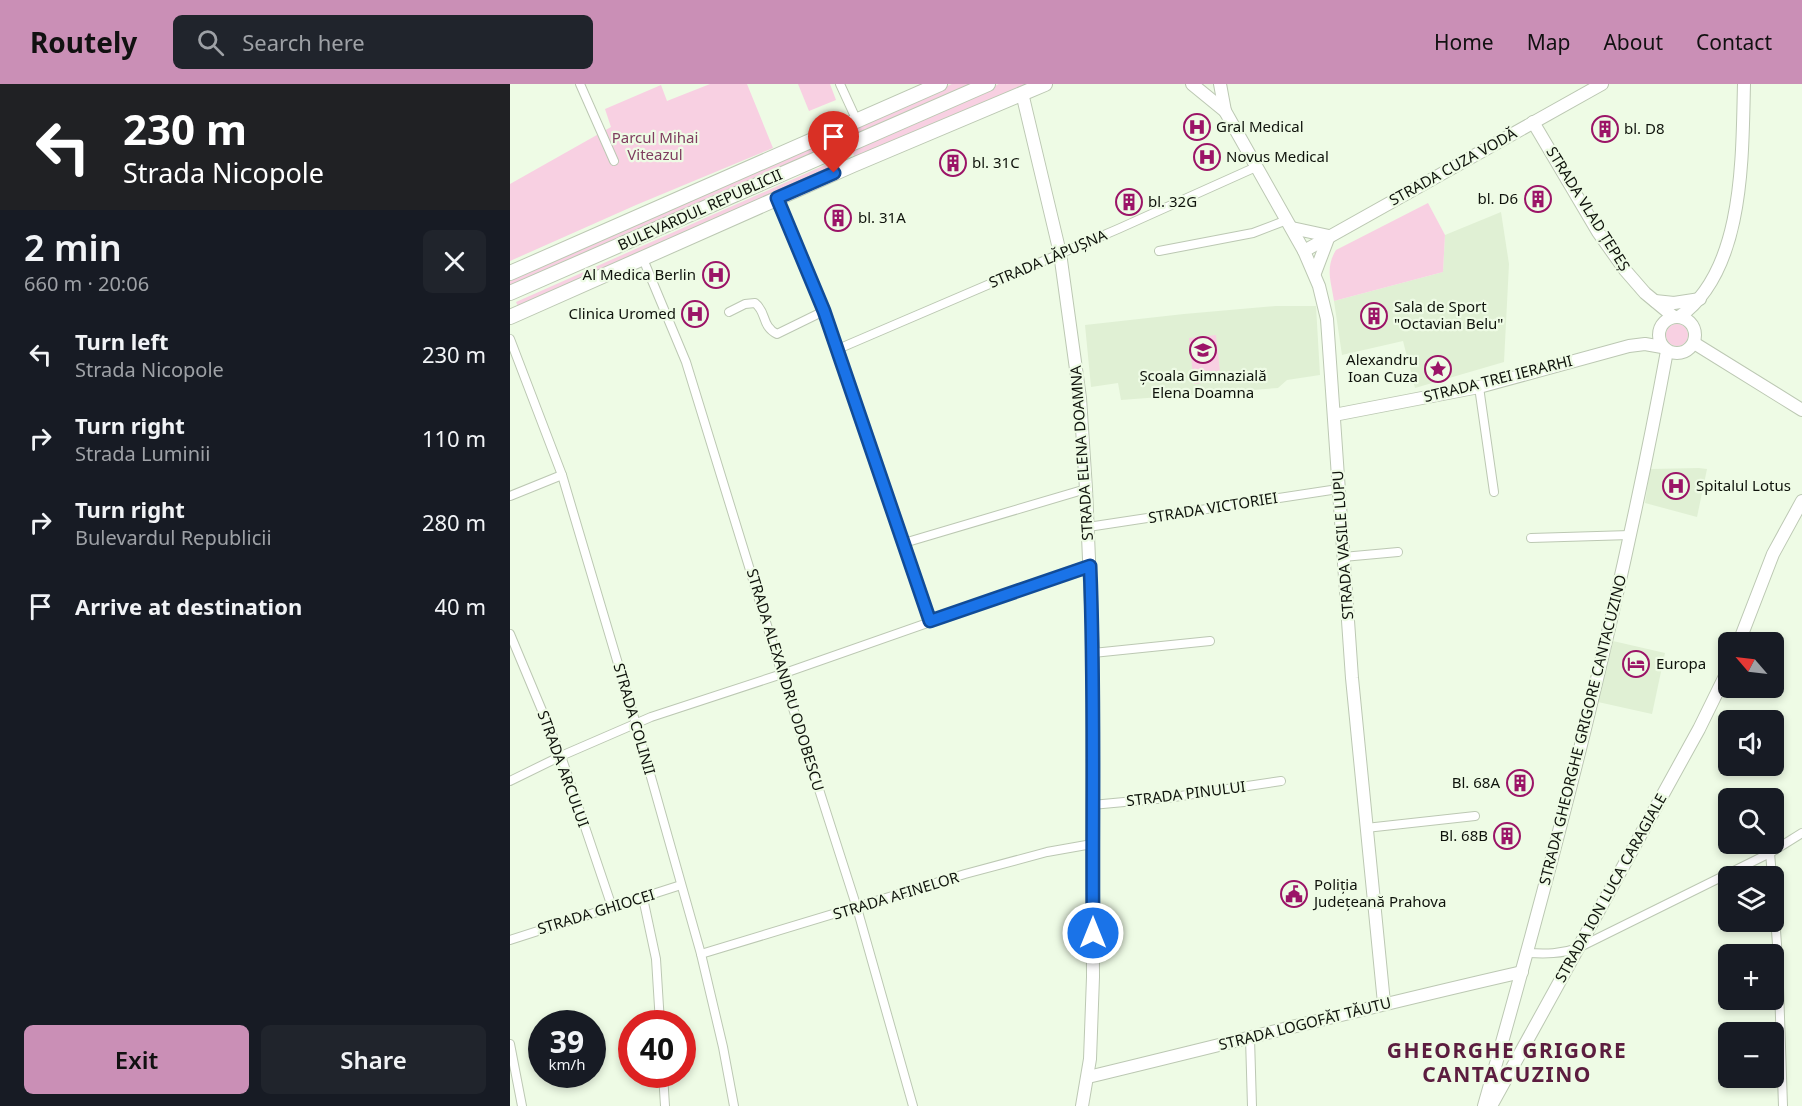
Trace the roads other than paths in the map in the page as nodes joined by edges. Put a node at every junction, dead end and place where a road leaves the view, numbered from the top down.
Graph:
1 (580, 84) edge
2 (840, 84) edge
3 (940, 84) edge
4 (988, 84) edge
5 (1045, 84) edge
6 (1192, 84) edge
7 (1220, 84) edge
8 (1602, 84) edge
9 (1744, 84) edge
10 (1022, 93) junction
11 (1225, 111) junction
12 (856, 121) junction
13 (1533, 122) junction
14 (614, 160) dead end
15 (1256, 167) junction
16 (777, 198) junction
17 (1289, 224) junction
18 (1329, 236) junction
19 (1159, 251) dead end
20 (1304, 251) junction
21 (1060, 253) junction
22 (643, 259) junction
23 (510, 273) edge
24 (1315, 273) junction
25 (510, 293) edge
26 (1701, 298) junction
27 (1654, 302) junction
28 (824, 311) junction
29 (729, 312) dead end
30 (510, 317) edge
31 (1677, 317) junction
32 (510, 339) edge
33 (1694, 343) junction
34 (838, 349) junction
35 (1665, 349) junction
36 (1479, 387) junction
37 (1802, 410) edge
38 (1334, 416) junction
39 (562, 475) junction
40 (1086, 489) junction
41 (1338, 489) junction
42 (1494, 492) dead end
43 (510, 496) edge
44 (1802, 501) edge
45 (1088, 527) junction
46 (1630, 535) junction
47 (1531, 538) dead end
48 (904, 543) junction
49 (1398, 552) dead end
50 (1343, 557) junction
51 (1090, 566) junction
52 (930, 621) junction
53 (1743, 632) edge
54 (510, 634) edge
55 (1210, 641) dead end
56 (1094, 653) junction
57 (782, 674) junction
58 (1718, 690) edge
59 (635, 723) junction
60 (561, 756) junction
61 (510, 781) edge
62 (1281, 782) dead end
63 (1092, 805) junction
64 (1475, 816) dead end
65 (1366, 828) junction
66 (1802, 833) edge
67 (1092, 844) junction
68 (1784, 844) edge
69 (1768, 854) edge
70 (681, 885) junction
71 (643, 898) junction
72 (612, 907) junction
73 (857, 908) junction
74 (1776, 932) edge
75 (510, 940) edge
76 (1578, 948) junction
77 (1527, 953) junction
78 (701, 954) junction
79 (1522, 972) junction
80 (1384, 1003) junction
81 (659, 1010) edge
82 (1250, 1038) junction
83 (510, 1044) edge
84 (1088, 1077) junction
85 (664, 1088) edge
86 (522, 1106) edge
87 (665, 1106) edge
88 (734, 1106) edge
89 (913, 1106) edge
90 (1082, 1106) edge
91 (1252, 1106) edge
92 (1484, 1106) edge
93 (1491, 1106) edge
94 (1783, 1106) edge

1 - 14 street
2 - 12 street
3 - 12 main road, BULEVARDUL REPUBLICII
4 - 25 main road, BULEVARDUL REPUBLICII
5 - 10 main road, BULEVARDUL REPUBLICII
6 - 11 main road, STRADA VASILE LUPU
7 - 11 main road, STRADA VASILE LUPU
8 - 13 main road, STRADA CUZA VODĂ
9 - 26 main road, STRADA GHEORGHE GRIGORE CANTACUZINO
10 - 16 main road, BULEVARDUL REPUBLICII
10 - 21 main road, STRADA ELENA DOAMNA
11 - 15 main road, STRADA VASILE LUPU
12 - 23 main road, BULEVARDUL REPUBLICII
13 - 18 main road, STRADA CUZA VODĂ
13 - 27 main road, STRADA VLAD ȚEPEȘ
15 - 17 main road, STRADA VASILE LUPU
15 - 21 street, STRADA LĂPUȘNA
16 - 22 main road, BULEVARDUL REPUBLICII
16 - 28 street
17 - 18 main road
17 - 19 street
17 - 20 main road, STRADA VASILE LUPU
18 - 20 main road, STRADA CUZA VODĂ
18 - 24 main road
20 - 24 main road, STRADA VASILE LUPU
21 - 34 street, STRADA LĂPUȘNA
21 - 40 main road, STRADA ELENA DOAMNA
22 - 30 main road, BULEVARDUL REPUBLICII
22 - 57 street, STRADA ALEXANDRU ODOBESCU
24 - 38 main road, STRADA VASILE LUPU
26 - 27 main road
26 - 31 main road, STRADA GHEORGHE GRIGORE CANTACUZINO
27 - 31 main road, STRADA VLAD ȚEPEȘ
28 - 29 street
28 - 34 street
31 - 33 main road
31 - 35 main road, STRADA GHEORGHE GRIGORE CANTACUZINO
32 - 39 street, STRADA COLINII
33 - 35 main road
33 - 37 main road
34 - 48 street
35 - 36 main road, STRADA TREI IERARHI
35 - 46 main road, STRADA GHEORGHE GRIGORE CANTACUZINO
36 - 38 main road, STRADA TREI IERARHI
36 - 42 street
38 - 41 main road, STRADA VASILE LUPU
39 - 43 street
39 - 59 street, STRADA COLINII
40 - 45 main road, STRADA ELENA DOAMNA
40 - 48 street
41 - 45 street, STRADA VICTORIEI
41 - 50 main road, STRADA VASILE LUPU
44 - 53 main road
45 - 51 main road, STRADA ELENA DOAMNA
46 - 47 street
46 - 77 main road, STRADA GHEORGHE GRIGORE CANTACUZINO
48 - 52 street
49 - 50 street
50 - 65 main road, STRADA VASILE LUPU
51 - 52 street
51 - 56 main road, STRADA ELENA DOAMNA
52 - 57 street
54 - 60 street, STRADA ARCULUI
55 - 56 street
56 - 63 main road, STRADA ELENA DOAMNA
57 - 59 street
57 - 73 street, STRADA ALEXANDRU ODOBESCU
58 - 76 main road, STRADA ION LUCA CARAGIALE
59 - 60 street
59 - 70 street, STRADA COLINII
60 - 61 street
60 - 72 street, STRADA ARCULUI
62 - 63 street, STRADA PINULUI
63 - 67 main road, STRADA ELENA DOAMNA
64 - 65 street
65 - 80 main road, STRADA VASILE LUPU
66 - 68 street
67 - 73 street, STRADA AFINELOR
67 - 84 main road, STRADA ELENA DOAMNA
69 - 76 street
70 - 71 street, STRADA GHIOCEI
70 - 78 street, STRADA COLINII
71 - 72 street, STRADA GHIOCEI
71 - 81 street
72 - 75 street, STRADA GHIOCEI
73 - 78 street, STRADA AFINELOR
73 - 89 street, STRADA ALEXANDRU ODOBESCU
74 - 94 street
76 - 77 street
76 - 93 main road, STRADA ION LUCA CARAGIALE
77 - 79 main road, STRADA GHEORGHE GRIGORE CANTACUZINO
78 - 88 street, STRADA COLINII
79 - 80 main road, STRADA LOGOFĂT TĂUTU
79 - 92 main road, STRADA GHEORGHE GRIGORE CANTACUZINO
80 - 82 main road, STRADA LOGOFĂT TĂUTU
82 - 84 main road, STRADA LOGOFĂT TĂUTU
82 - 91 street
83 - 86 street
84 - 90 main road, STRADA ELENA DOAMNA
85 - 87 street

